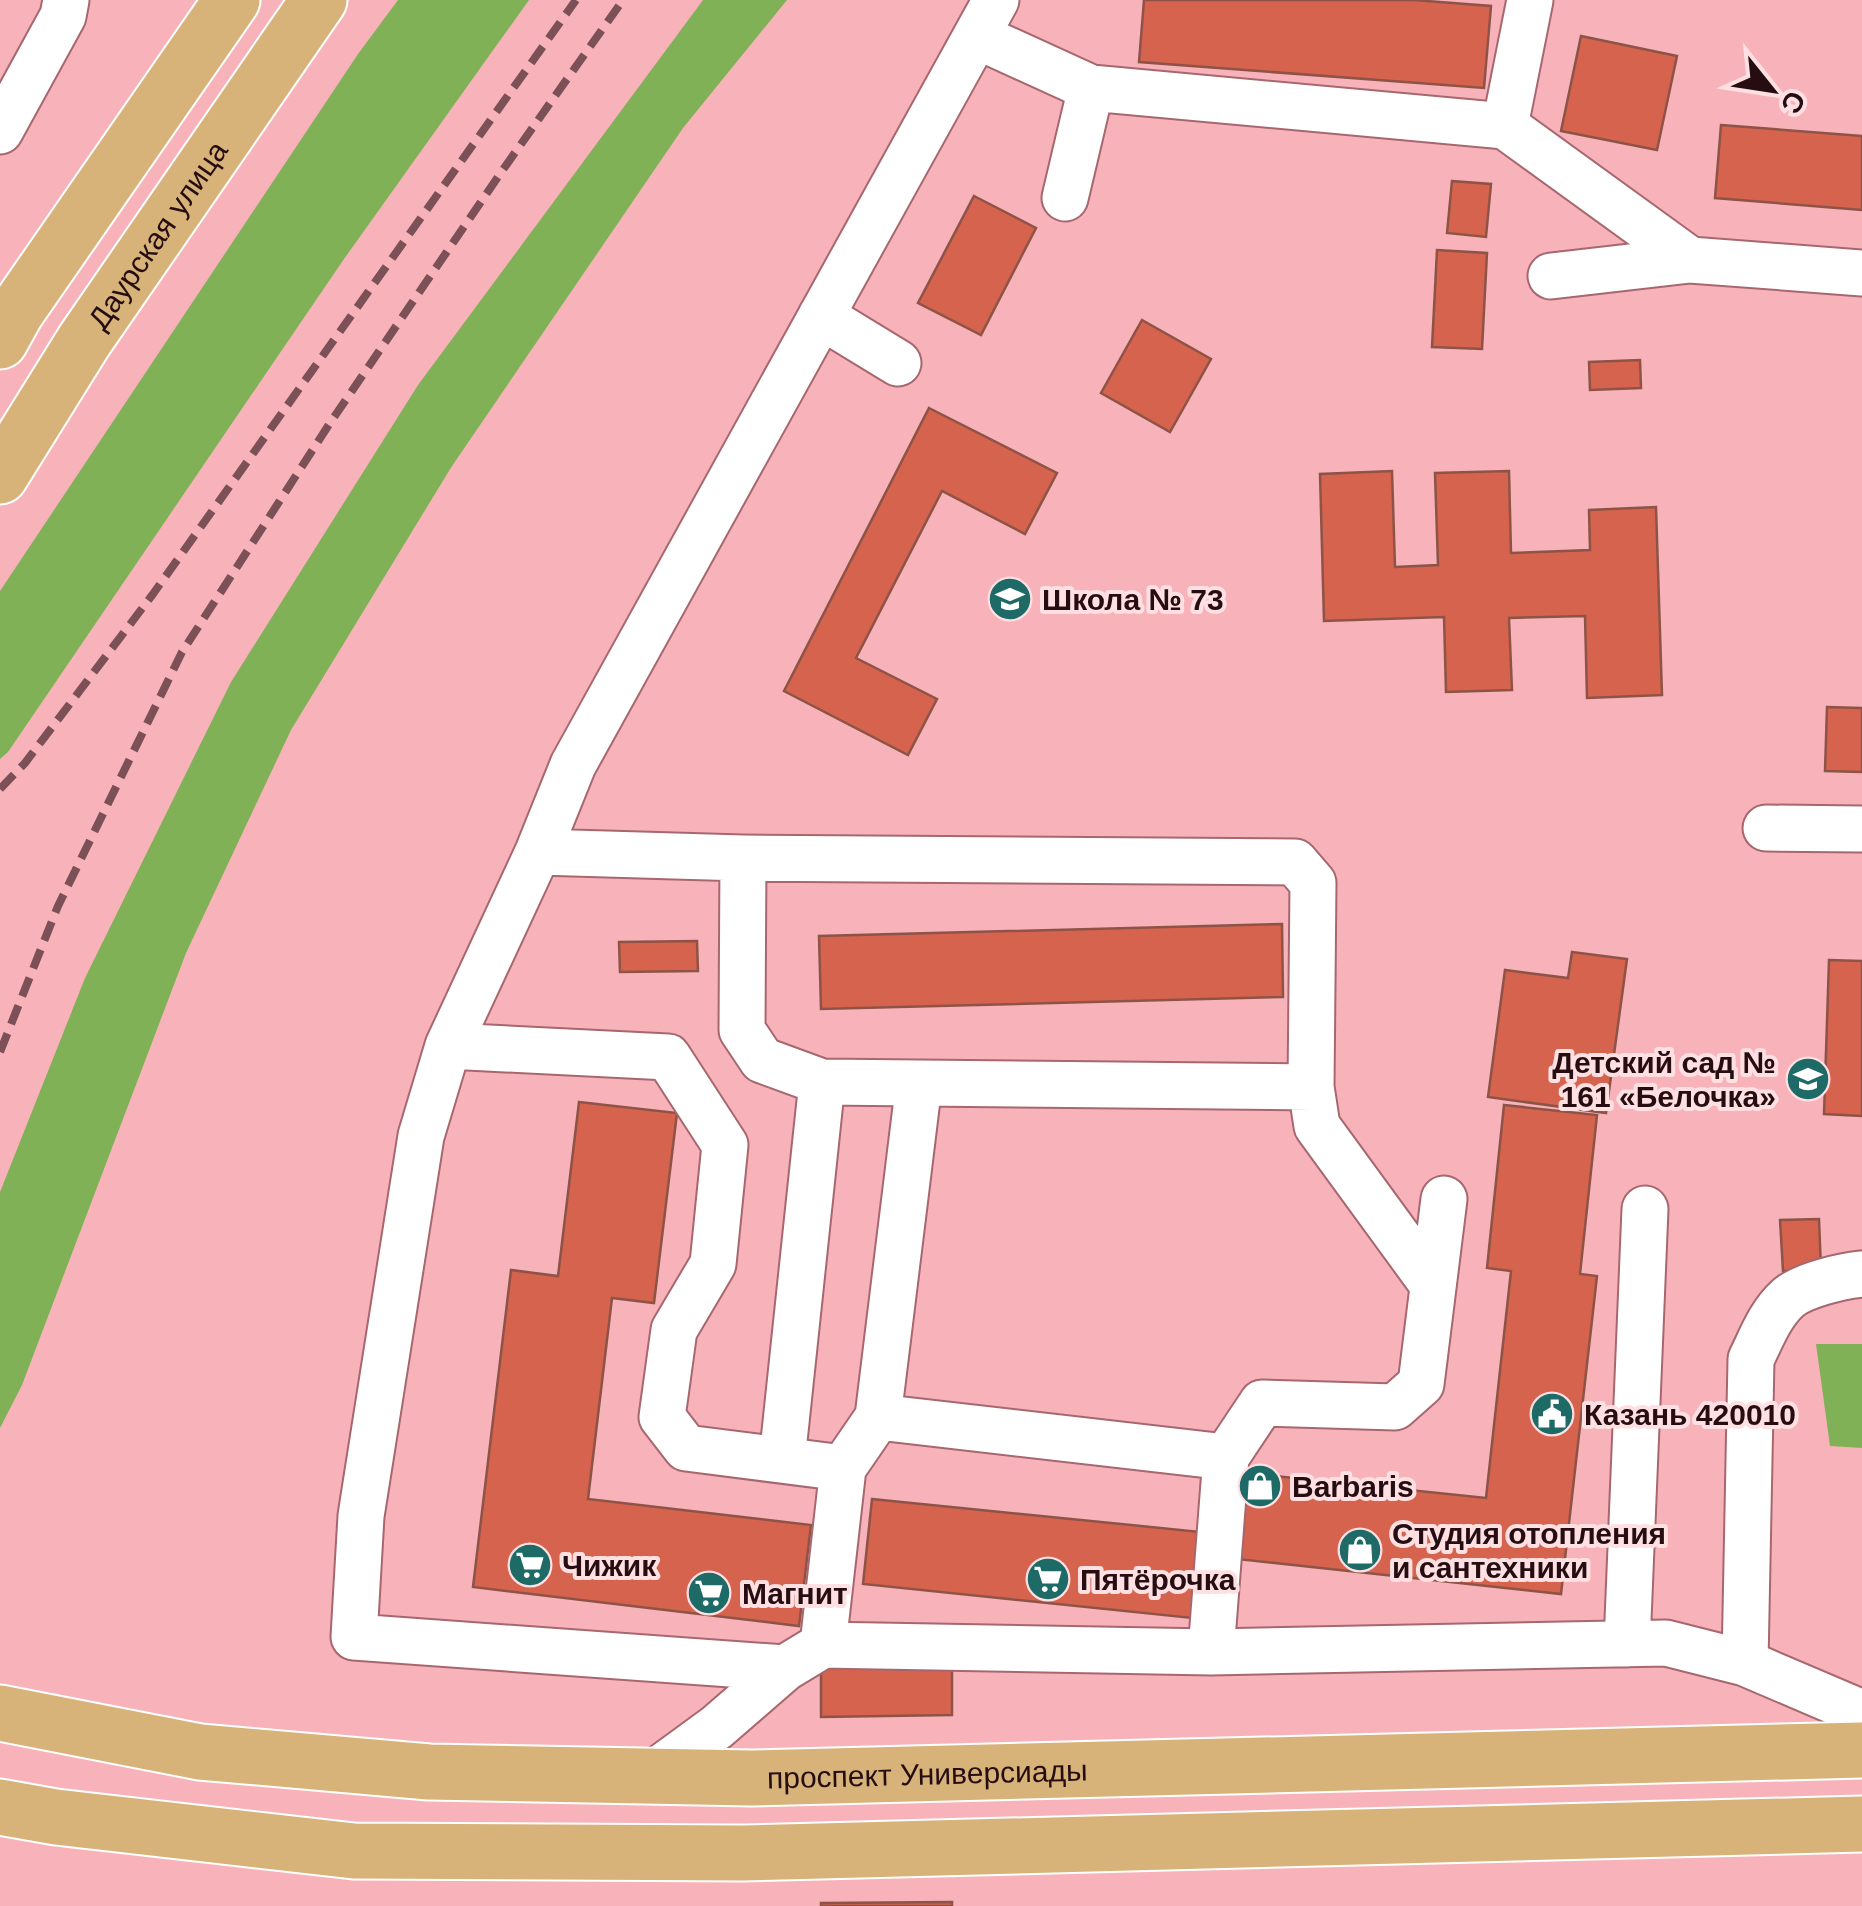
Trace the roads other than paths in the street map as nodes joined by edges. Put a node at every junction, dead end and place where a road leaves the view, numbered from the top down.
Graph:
1 (66, 0) edge
2 (232, 0) edge
3 (1530, 0) edge
4 (301, 6) edge
5 (987, 18) edge
6 (1091, 88) junction
7 (1506, 126) junction
8 (0, 131) edge
9 (1065, 198) dead end
10 (1690, 260) junction
11 (1862, 273) edge
12 (1551, 276) dead end
13 (821, 316) junction
14 (0, 341) edge
15 (898, 363) dead end
16 (0, 476) edge
17 (1766, 828) dead end
18 (1862, 829) edge
19 (538, 852) junction
20 (744, 858) junction
21 (448, 1046) junction
22 (822, 1082) junction
23 (919, 1083) junction
24 (1312, 1086) junction
25 (1444, 1198) dead end
26 (1645, 1209) dead end
27 (1862, 1274) edge
28 (1433, 1285) junction
29 (878, 1417) junction
30 (1226, 1457) junction
31 (782, 1460) junction
32 (843, 1468) junction
33 (1627, 1644) junction
34 (823, 1645) junction
35 (1211, 1652) junction
36 (1745, 1663) junction
37 (784, 1668) junction
38 (1862, 1712) edge
39 (0, 1713) edge
40 (1862, 1750) edge
41 (650, 1776) junction
42 (0, 1806) edge
43 (1862, 1824) edge

1 - 8 lane
2 - 14 main road
3 - 7 lane
4 - 16 main road, Даурская улица
5 - 6 lane
5 - 13 lane
6 - 7 lane
6 - 9 lane
7 - 10 lane
10 - 11 lane
10 - 12 lane
13 - 15 lane
13 - 19 lane
17 - 18 lane
19 - 20 lane
19 - 21 lane
20 - 22 lane
20 - 24 lane
21 - 31 lane
21 - 37 lane
22 - 23 lane
22 - 31 lane
23 - 24 lane
23 - 29 lane
24 - 28 lane
25 - 28 lane
26 - 33 lane
27 - 36 lane
28 - 30 lane
29 - 30 lane
29 - 32 lane
30 - 35 lane
31 - 32 lane
32 - 34 lane
33 - 35 lane
33 - 36 lane
34 - 35 lane
34 - 37 lane
36 - 38 lane
37 - 41 lane
39 - 41 main road, проспект Универсиады
40 - 41 main road, проспект Универсиады
42 - 43 main road

